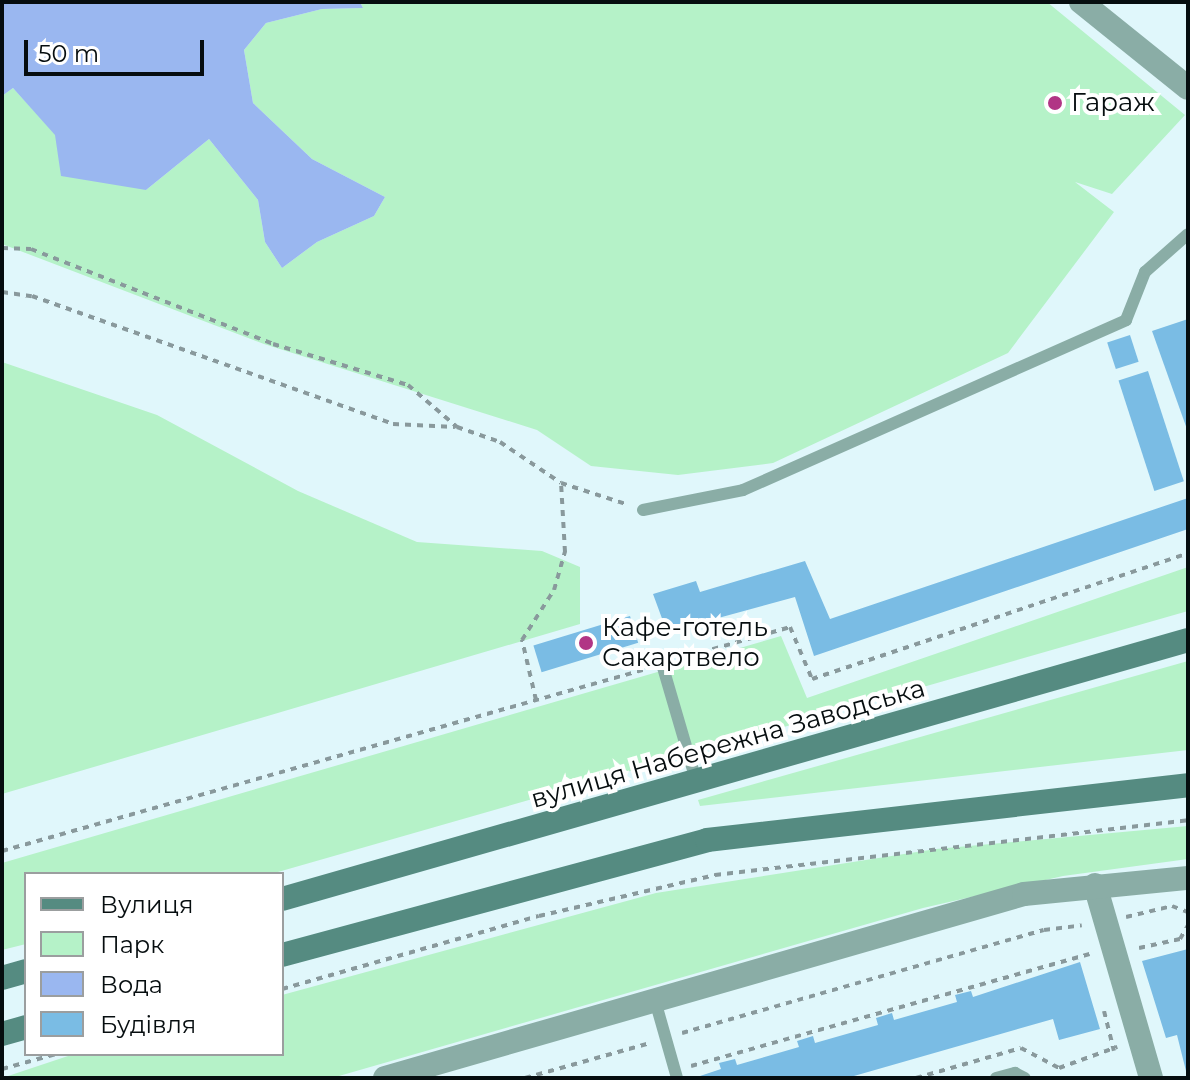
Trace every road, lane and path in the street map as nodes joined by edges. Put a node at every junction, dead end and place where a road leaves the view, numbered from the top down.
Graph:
1 (1081, 2) edge
2 (1188, 88) edge
3 (1188, 234) edge
4 (2, 248) edge
5 (2, 292) edge
6 (457, 427) junction
7 (561, 483) junction
8 (643, 510) joint
9 (1188, 553) edge
10 (1188, 640) edge
11 (662, 664) junction
12 (536, 701) junction
13 (697, 784) junction
14 (1188, 785) edge
15 (1188, 820) edge
16 (2, 851) edge
17 (1188, 878) edge
18 (1095, 885) junction
19 (284, 898) edge
20 (1188, 912) edge
21 (1119, 923) junction
22 (1188, 925) edge
23 (1126, 947) junction
24 (284, 954) edge
25 (1136, 963) dead end
26 (24, 972) edge
27 (2, 978) edge
28 (284, 988) edge
29 (654, 997) junction
30 (1135, 1022) junction
31 (24, 1028) edge
32 (2, 1034) edge
33 (665, 1038) junction
34 (49, 1056) edge
35 (1059, 1068) dead end
36 (2, 1069) edge
37 (676, 1074) edge
38 (1145, 1076) edge
39 (385, 1078) edge
40 (525, 1078) edge
41 (996, 1078) edge
42 (1025, 1078) edge

1 - 2 street
3 - 8 lane
4 - 6 path
5 - 6 path
6 - 7 path
7 - 8 path
7 - 12 path
9 - 11 path
10 - 13 main road, вулиця Набережна Заводська
11 - 12 path
11 - 13 lane
12 - 16 path
13 - 19 main road, вулиця Набережна Заводська
14 - 24 main road
15 - 28 path
17 - 18 street
18 - 21 street
18 - 29 street
20 - 21 path
21 - 23 street
21 - 33 path
22 - 23 path
23 - 25 path
23 - 30 street
23 - 37 path
26 - 27 main road
29 - 33 lane
29 - 39 street
30 - 35 path
30 - 38 street
31 - 32 main road
33 - 37 lane
33 - 40 path
34 - 36 path
41 - 42 lane

